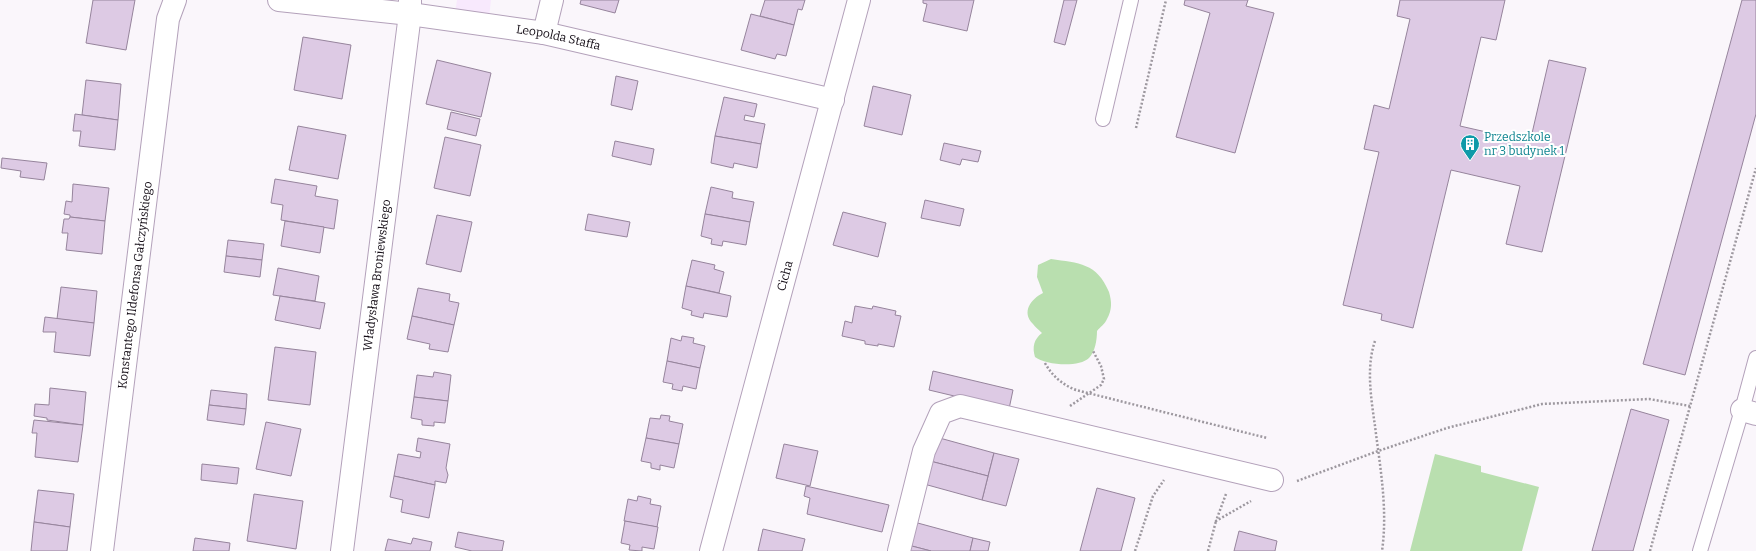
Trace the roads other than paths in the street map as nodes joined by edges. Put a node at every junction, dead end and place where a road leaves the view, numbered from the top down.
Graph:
1 (279, 0) edge
2 (552, 0) edge
3 (859, 0) edge
4 (1131, 0) edge
5 (410, 7) edge
6 (172, 10) edge
7 (544, 33) junction
8 (833, 100) junction
9 (1103, 119) dead end
10 (1756, 358) edge
11 (1749, 412) edge
12 (1272, 480) road end
13 (102, 551) edge
14 (342, 551) edge
15 (711, 551) edge
16 (899, 551) edge
17 (1700, 551) edge

1 - 5 street, Leopolda Staffa
2 - 7 street
3 - 8 street, Cicha
4 - 9 lane
5 - 7 street, Leopolda Staffa
5 - 14 street, Władysława Broniewskiego
6 - 13 street, Konstantego Ildefonsa Gałczyńskiego
7 - 8 street, Leopolda Staffa
8 - 15 street, Cicha
10 - 11 lane
11 - 17 lane
12 - 16 street

